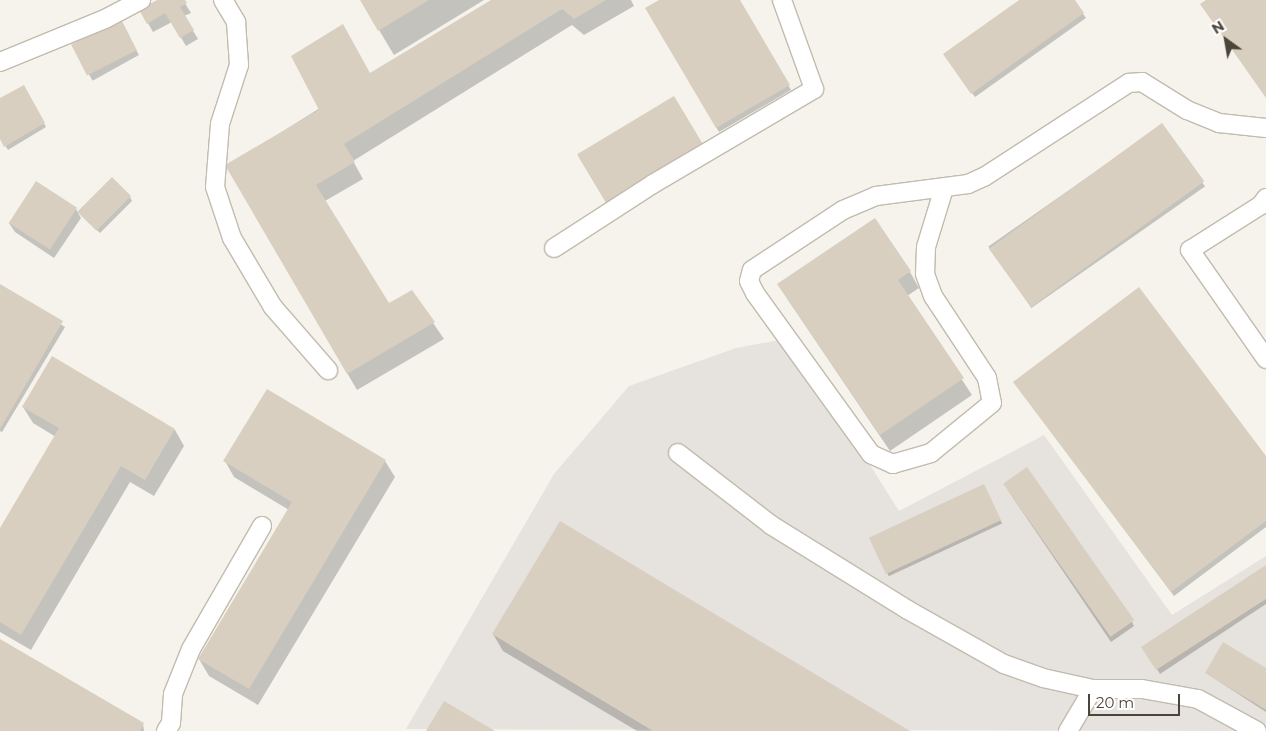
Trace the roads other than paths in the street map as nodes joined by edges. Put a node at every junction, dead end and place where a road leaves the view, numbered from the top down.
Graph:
1 (141, 0) edge
2 (223, 0) edge
3 (782, 0) edge
4 (0, 62) edge
5 (1266, 128) edge
6 (944, 188) junction
7 (1264, 205) edge
8 (554, 248) dead end
9 (1266, 359) edge
10 (328, 370) dead end
11 (678, 453) dead end
12 (262, 526) dead end
13 (1092, 689) junction
14 (166, 731) edge
15 (1068, 731) edge
16 (1257, 731) edge

1 - 4 lane
2 - 10 lane
3 - 8 lane
5 - 6 lane
6 - 6 lane
7 - 9 lane
11 - 13 lane
12 - 14 lane
13 - 15 lane
13 - 16 lane

